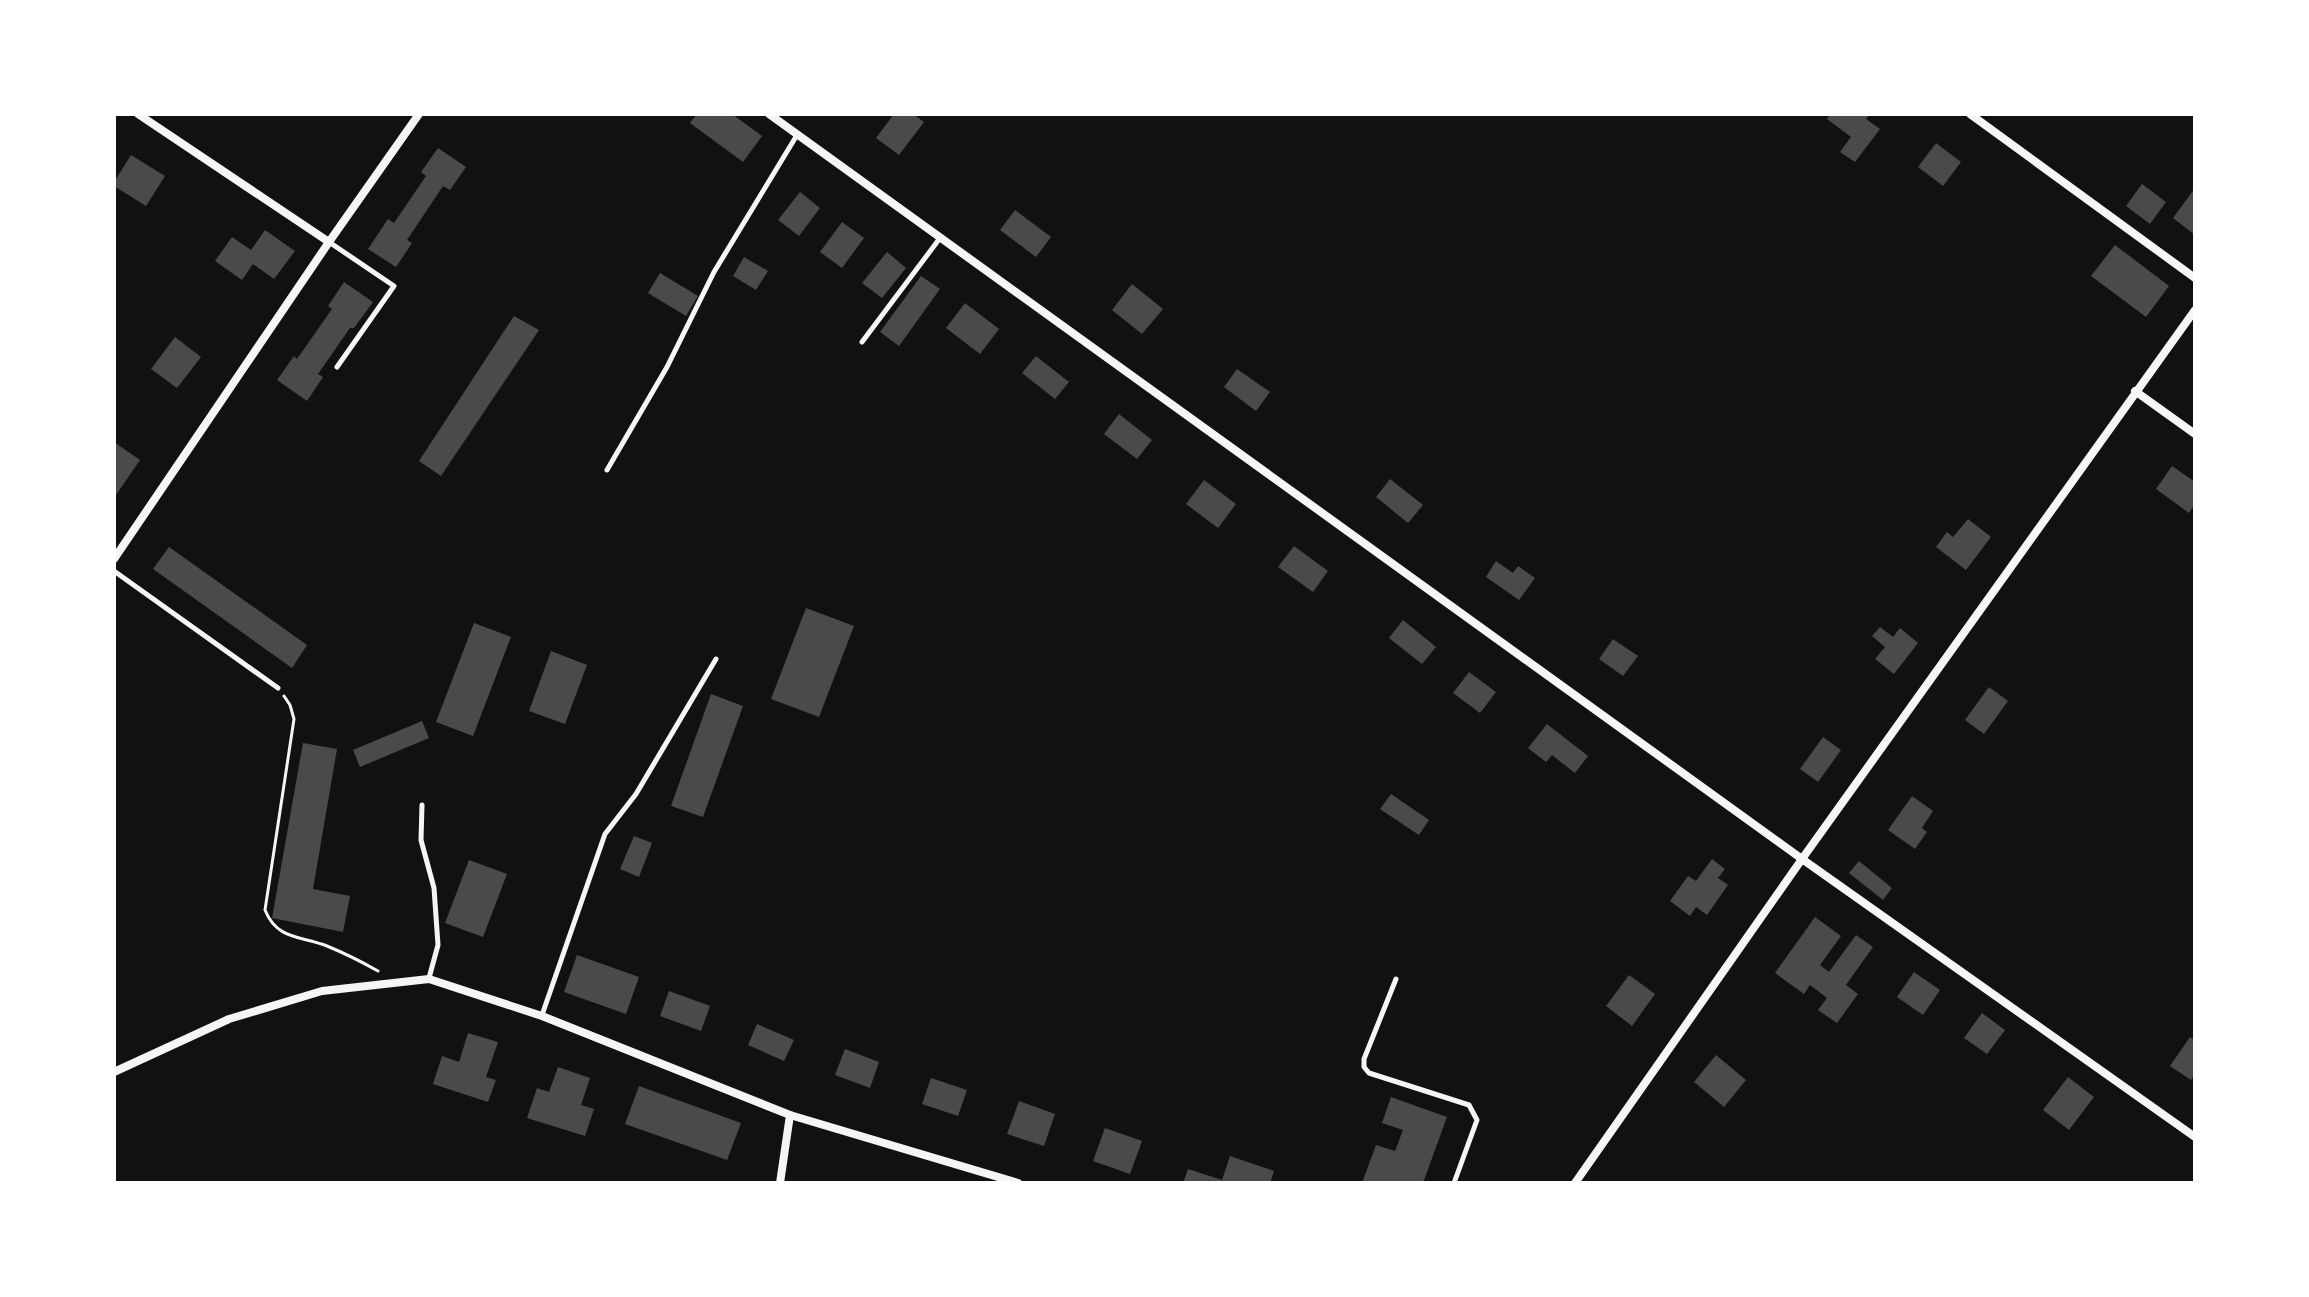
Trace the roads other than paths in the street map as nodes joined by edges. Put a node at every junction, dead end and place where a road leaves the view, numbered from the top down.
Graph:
1 (138, 114) edge
2 (419, 114) edge
3 (769, 114) edge
4 (1970, 114) edge
5 (797, 134) junction
6 (940, 237) junction
7 (329, 242) junction
8 (2195, 278) edge
9 (2195, 310) edge
10 (862, 342) dead end
11 (337, 367) dead end
12 (2135, 391) junction
13 (2195, 434) edge
14 (607, 470) dead end
15 (114, 559) edge
16 (114, 571) edge
17 (716, 659) dead end
18 (278, 688) road end
19 (422, 805) dead end
20 (1802, 859) junction
21 (429, 979) junction
22 (1396, 979) dead end
23 (542, 1016) junction
24 (114, 1072) edge
25 (790, 1115) junction
26 (2195, 1137) edge
27 (780, 1183) edge
28 (1018, 1183) edge
29 (1454, 1183) edge
30 (1575, 1183) edge

1 - 7 street
2 - 7 street
3 - 5 street
4 - 8 street
5 - 6 street
5 - 14 lane
6 - 10 lane
6 - 20 street
7 - 11 lane
7 - 15 street
9 - 12 street
12 - 13 street
12 - 20 street
16 - 18 lane
17 - 23 lane
19 - 21 lane
20 - 26 street
20 - 30 street
21 - 23 street
21 - 24 street
22 - 29 lane
23 - 25 street
25 - 27 street
25 - 28 street

